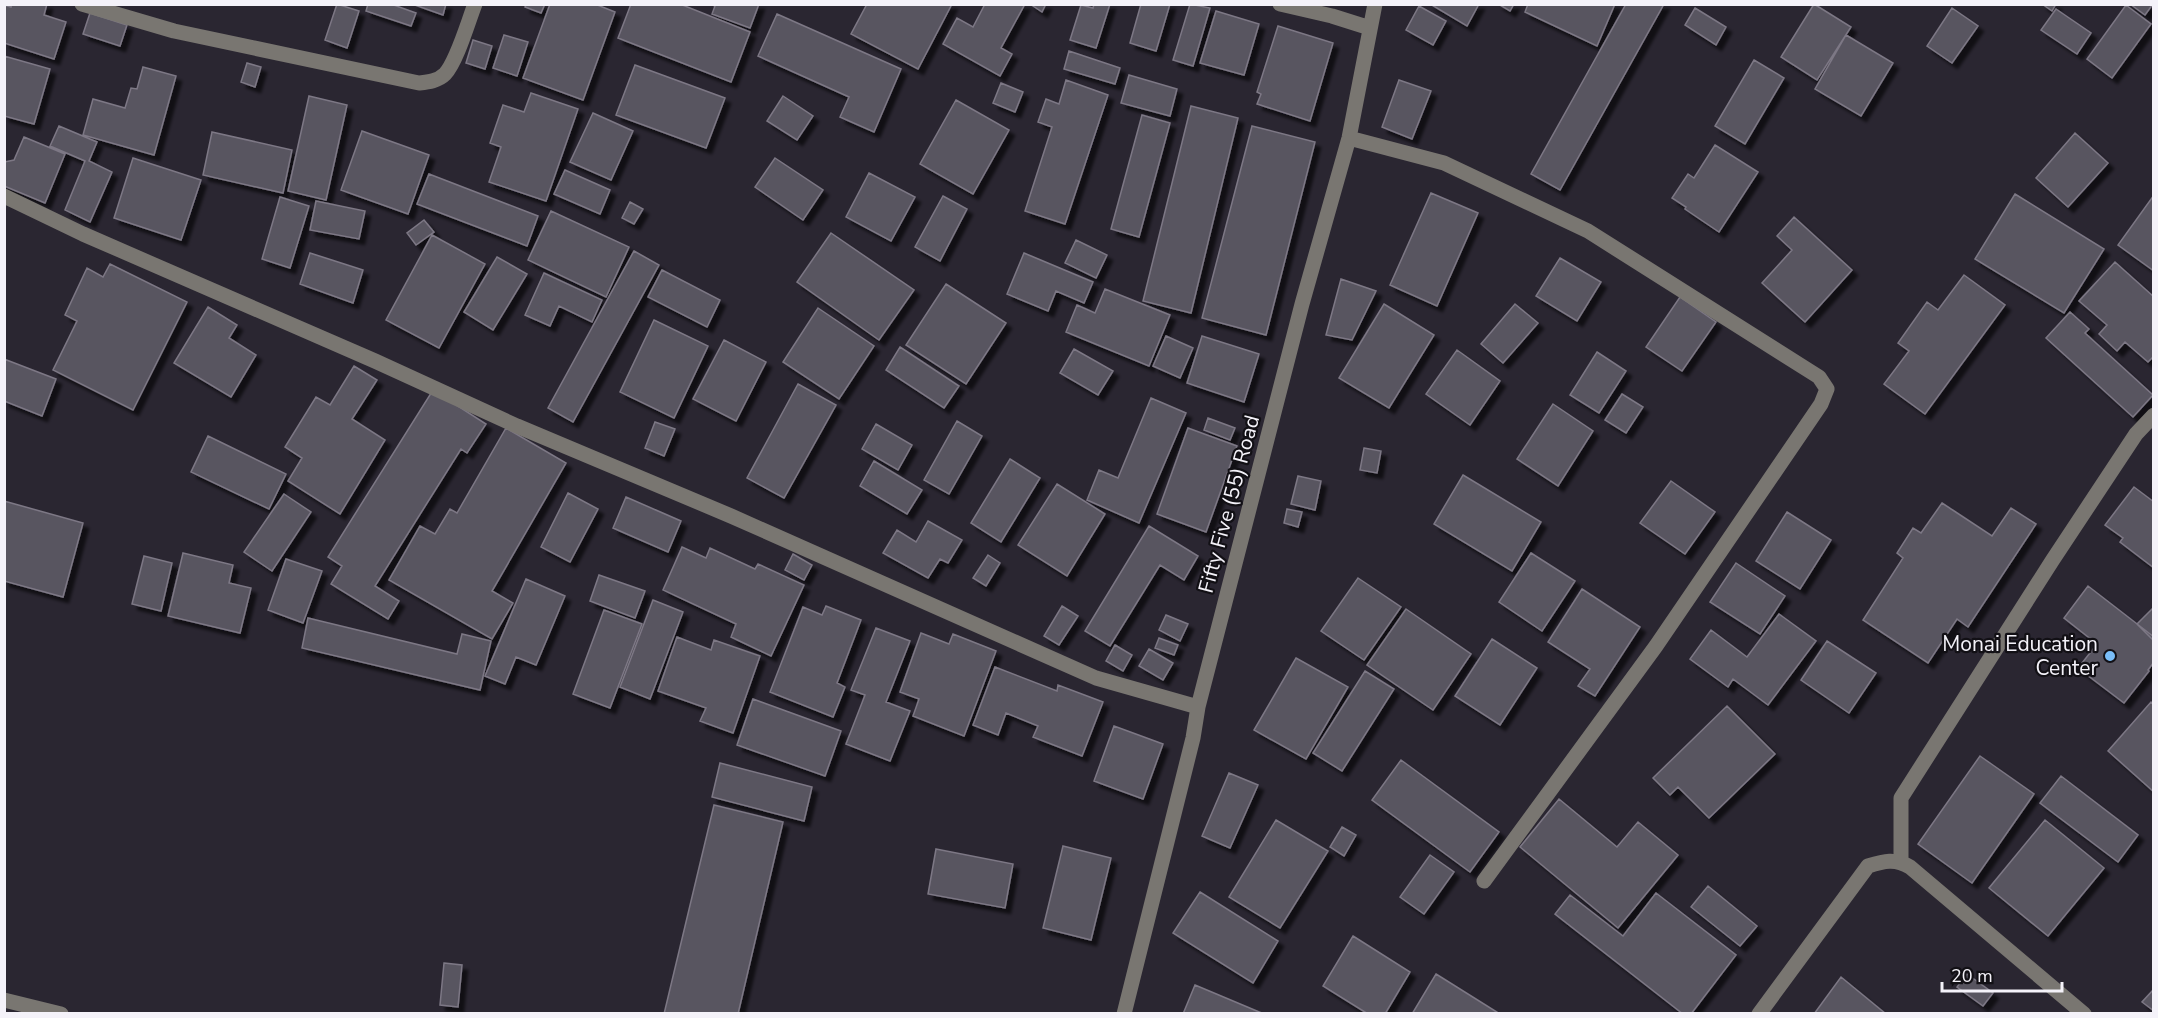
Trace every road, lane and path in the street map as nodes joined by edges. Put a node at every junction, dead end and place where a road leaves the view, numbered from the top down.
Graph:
1 (82, 4) edge
2 (475, 4) edge
3 (1280, 4) edge
4 (1375, 4) edge
5 (1370, 28) junction
6 (1349, 138) junction
7 (4, 196) edge
8 (2154, 416) edge
9 (1198, 707) junction
10 (1901, 862) junction
11 (1484, 881) dead end
12 (4, 1000) edge
13 (61, 1014) edge
14 (1124, 1014) edge
15 (1759, 1014) edge
16 (2084, 1014) edge

1 - 2 street
3 - 5 street
4 - 5 street, Fifty Five (55) Road
5 - 6 street, Fifty Five (55) Road
6 - 9 street, Fifty Five (55) Road
6 - 11 street
7 - 9 street
8 - 10 street
9 - 14 street, Fifty Five (55) Road
10 - 15 street
10 - 16 street
12 - 13 street

